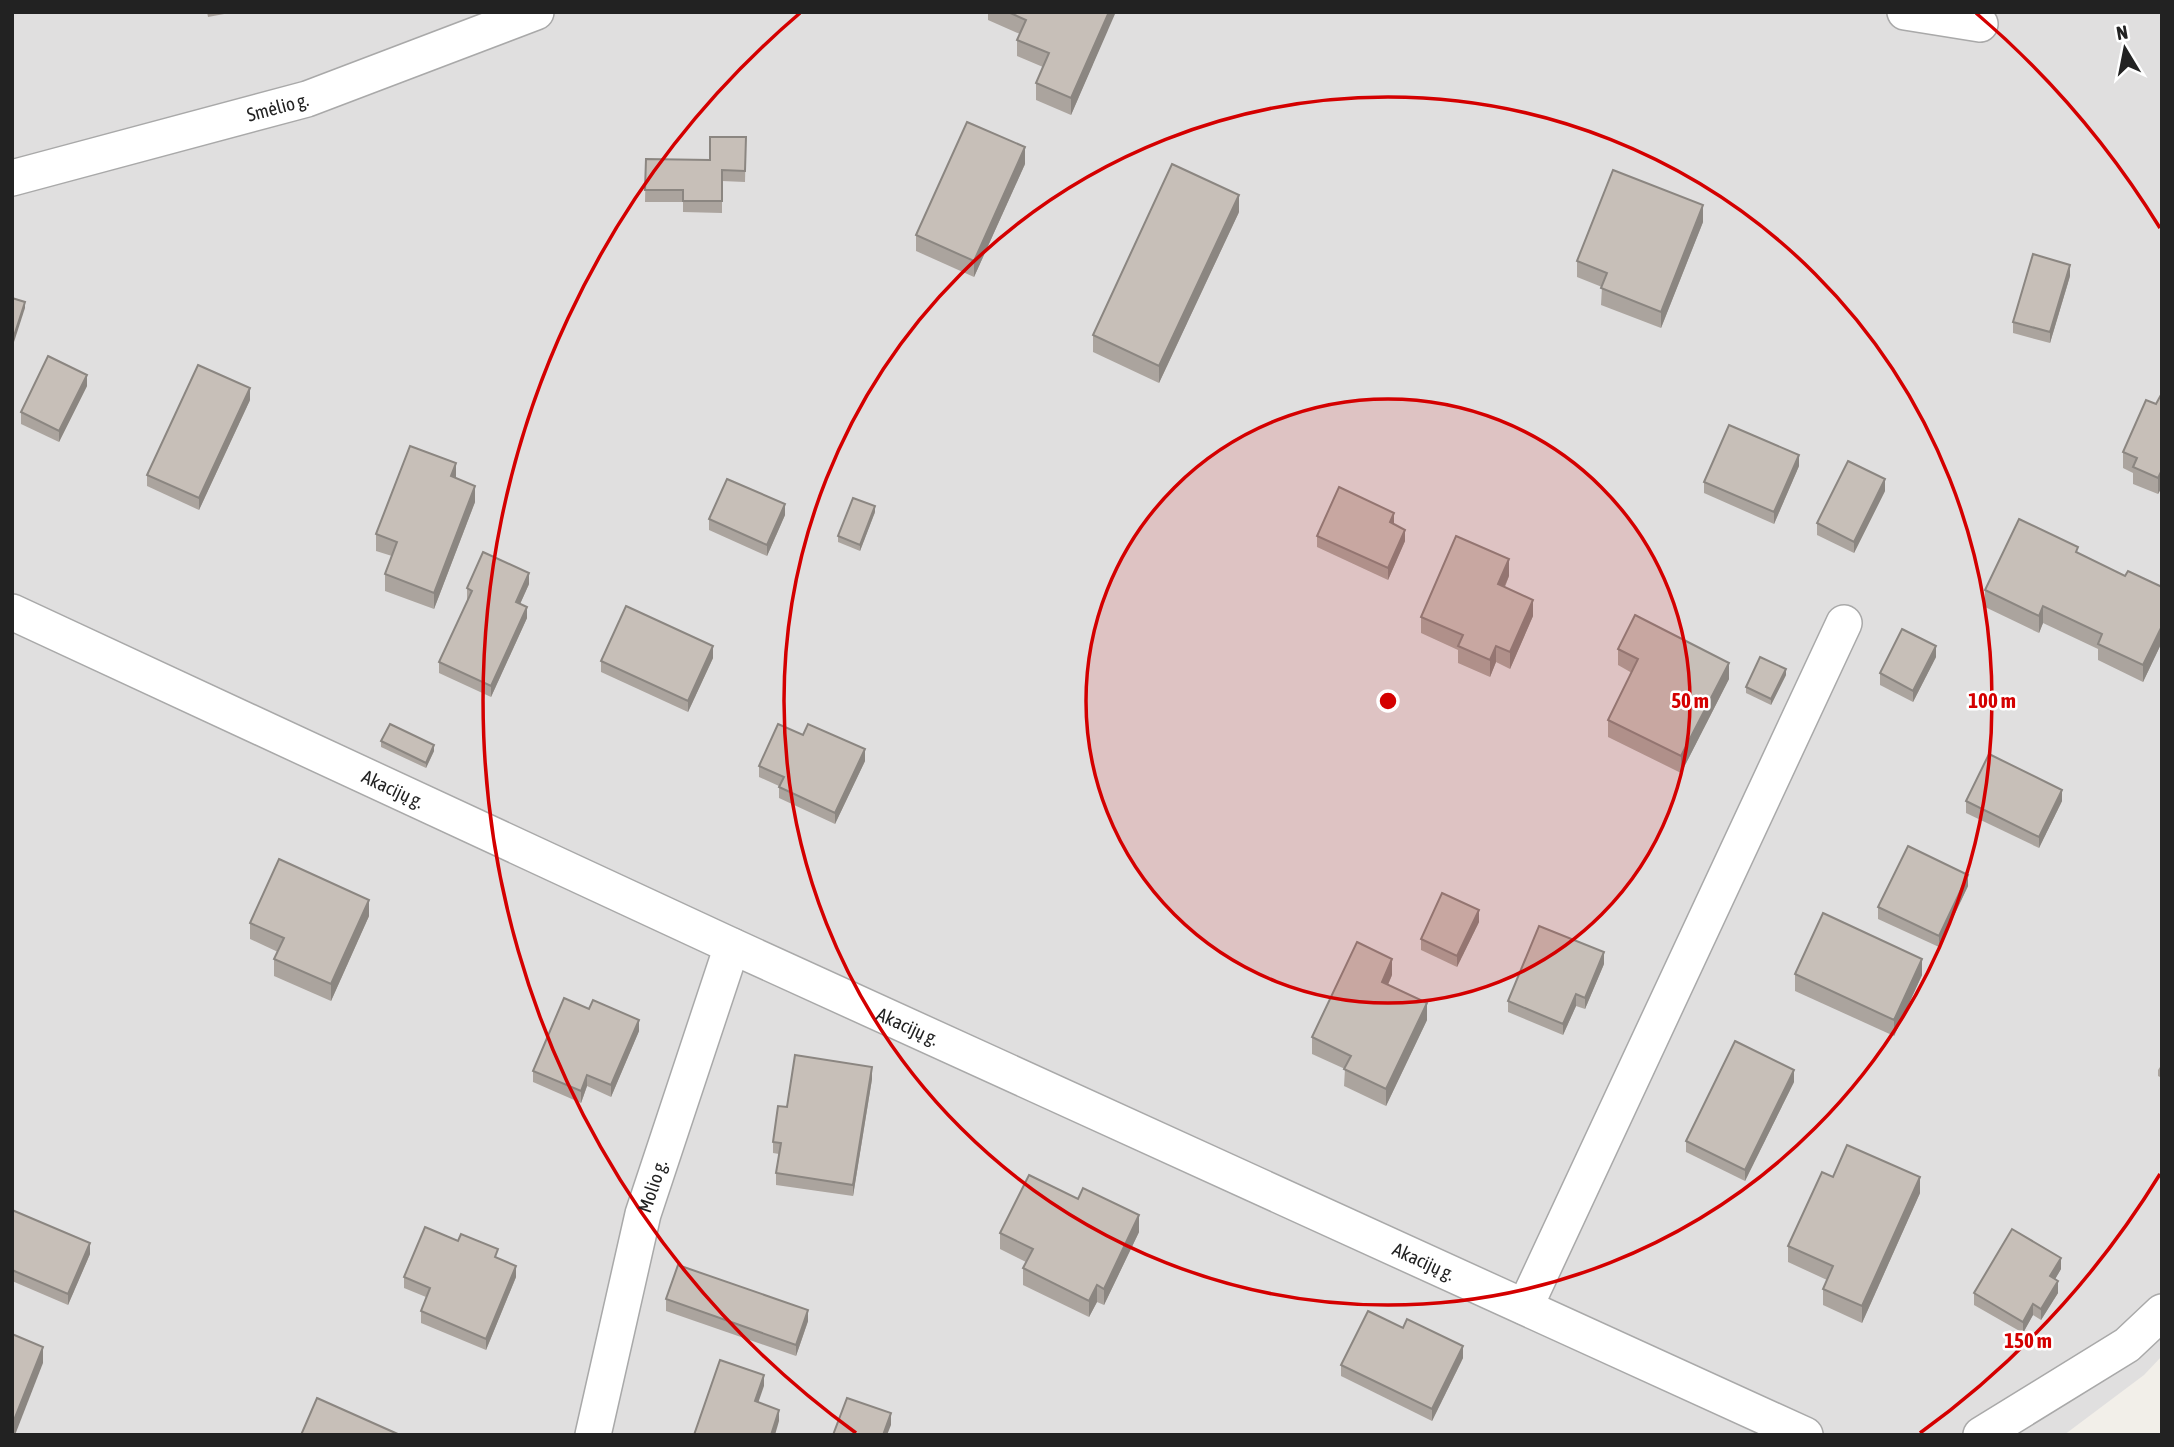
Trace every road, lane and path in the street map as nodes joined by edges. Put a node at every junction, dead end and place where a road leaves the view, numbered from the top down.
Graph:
1 (536, 12) edge
2 (1905, 12) edge
3 (1980, 24) dead end
4 (12, 178) edge
5 (12, 612) edge
6 (1844, 623) dead end
7 (732, 946) junction
8 (1525, 1307) junction
9 (2162, 1312) edge
10 (593, 1435) edge
11 (1805, 1435) edge
12 (1981, 1435) edge

1 - 4 street, Smėlio g.
2 - 3 street
5 - 7 street, Akacijų g.
6 - 8 street
7 - 8 street, Akacijų g.
7 - 10 street, Molio g.
8 - 11 street, Akacijų g.
9 - 12 street

